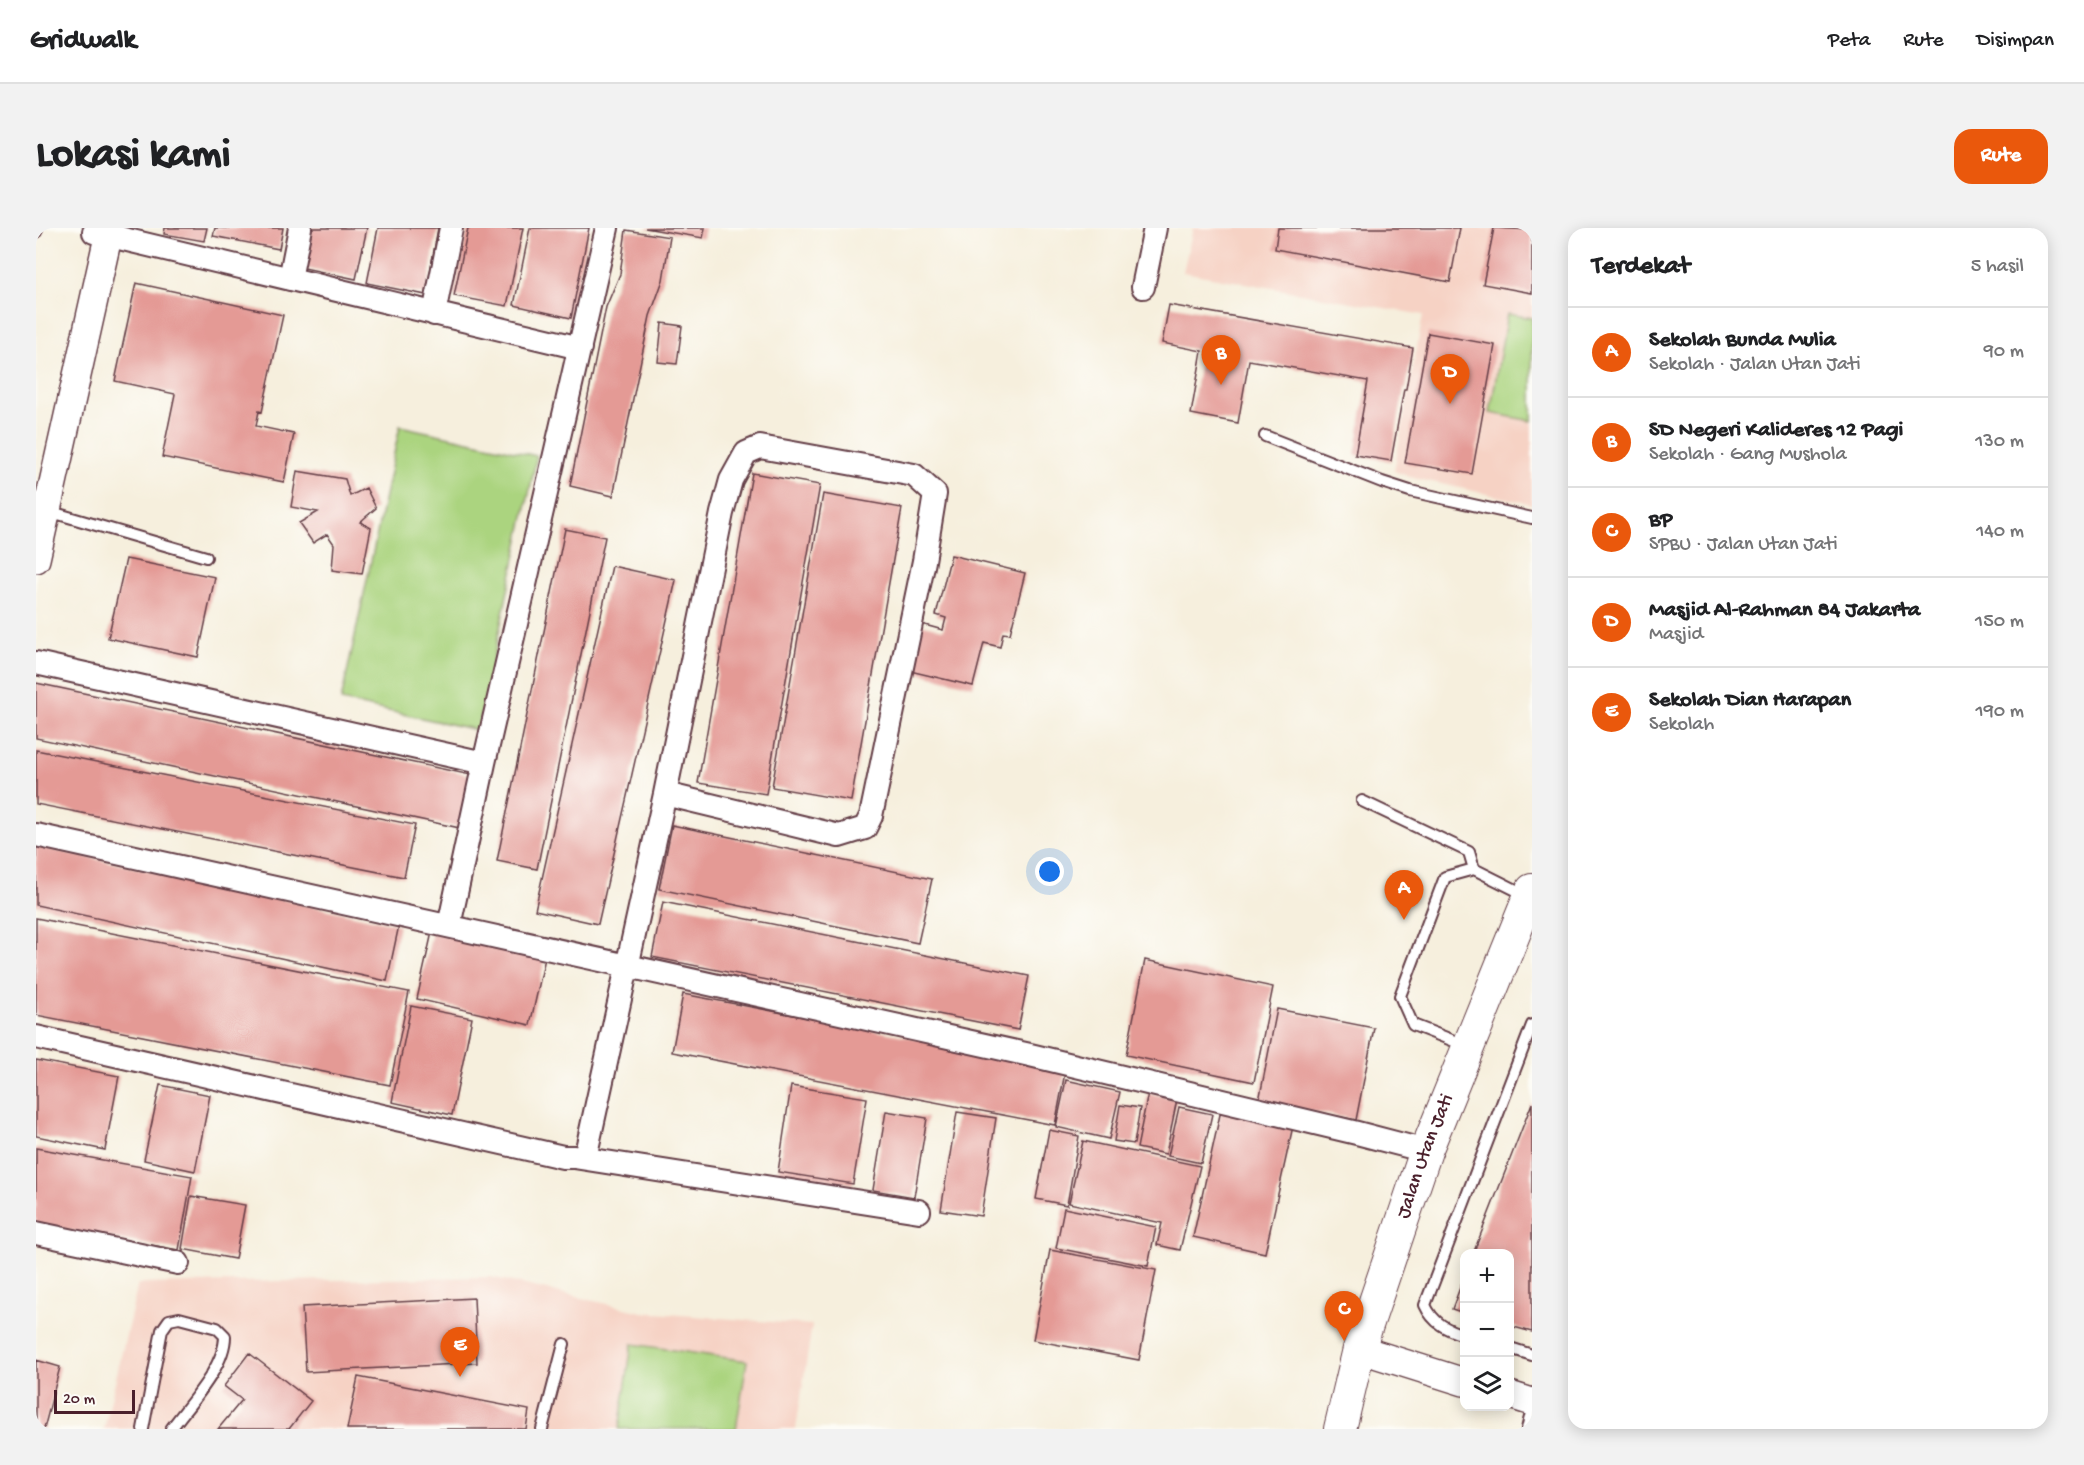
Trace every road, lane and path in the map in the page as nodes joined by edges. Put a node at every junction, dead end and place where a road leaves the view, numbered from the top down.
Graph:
1 (300, 228) edge
2 (451, 228) edge
3 (607, 228) edge
4 (1155, 228) edge
5 (101, 231) edge
6 (290, 279) junction
7 (1143, 286) dead end
8 (434, 314) junction
9 (580, 348) junction
10 (1265, 436) dead end
11 (36, 481) edge
12 (42, 509) edge
13 (1532, 518) edge
14 (207, 557) dead end
15 (36, 559) edge
16 (36, 663) edge
17 (484, 763) junction
18 (665, 794) junction
19 (1362, 801) dead end
20 (36, 835) edge
21 (1474, 869) junction
22 (1531, 895) edge
23 (449, 926) junction
24 (626, 967) junction
25 (1532, 1025) edge
26 (36, 1037) edge
27 (1469, 1047) junction
28 (1426, 1151) junction
29 (585, 1158) junction
30 (919, 1210) dead end
31 (36, 1233) edge
32 (178, 1263) dead end
33 (1460, 1334) edge
34 (564, 1344) dead end
35 (1359, 1349) junction
36 (1514, 1350) edge
37 (1532, 1355) edge
38 (1460, 1381) edge
39 (1514, 1397) edge
40 (1532, 1402) edge
41 (1532, 1409) edge
42 (143, 1429) edge
43 (171, 1429) edge
44 (542, 1429) edge
45 (1340, 1429) edge
46 (1527, 1429) edge

1 - 6 street
2 - 8 street
3 - 9 street
4 - 7 street
5 - 6 street
5 - 11 street
5 - 12 street
6 - 8 street
8 - 9 street
9 - 17 street
10 - 13 lane
12 - 14 lane
12 - 15 street
16 - 17 street
17 - 23 street
18 - 18 street
18 - 24 street
19 - 21 lane
20 - 23 street
21 - 22 lane
21 - 27 lane
22 - 27 main road, Jalan Utan Jati
23 - 24 street
24 - 28 street
24 - 29 street
25 - 33 lane
26 - 29 street
27 - 28 main road, Jalan Utan Jati
28 - 35 main road, Jalan Utan Jati
29 - 30 street
31 - 32 street
34 - 44 lane
35 - 38 street
35 - 45 main road, Jalan Utan Jati
36 - 37 lane
39 - 40 street
41 - 46 lane
42 - 43 lane

